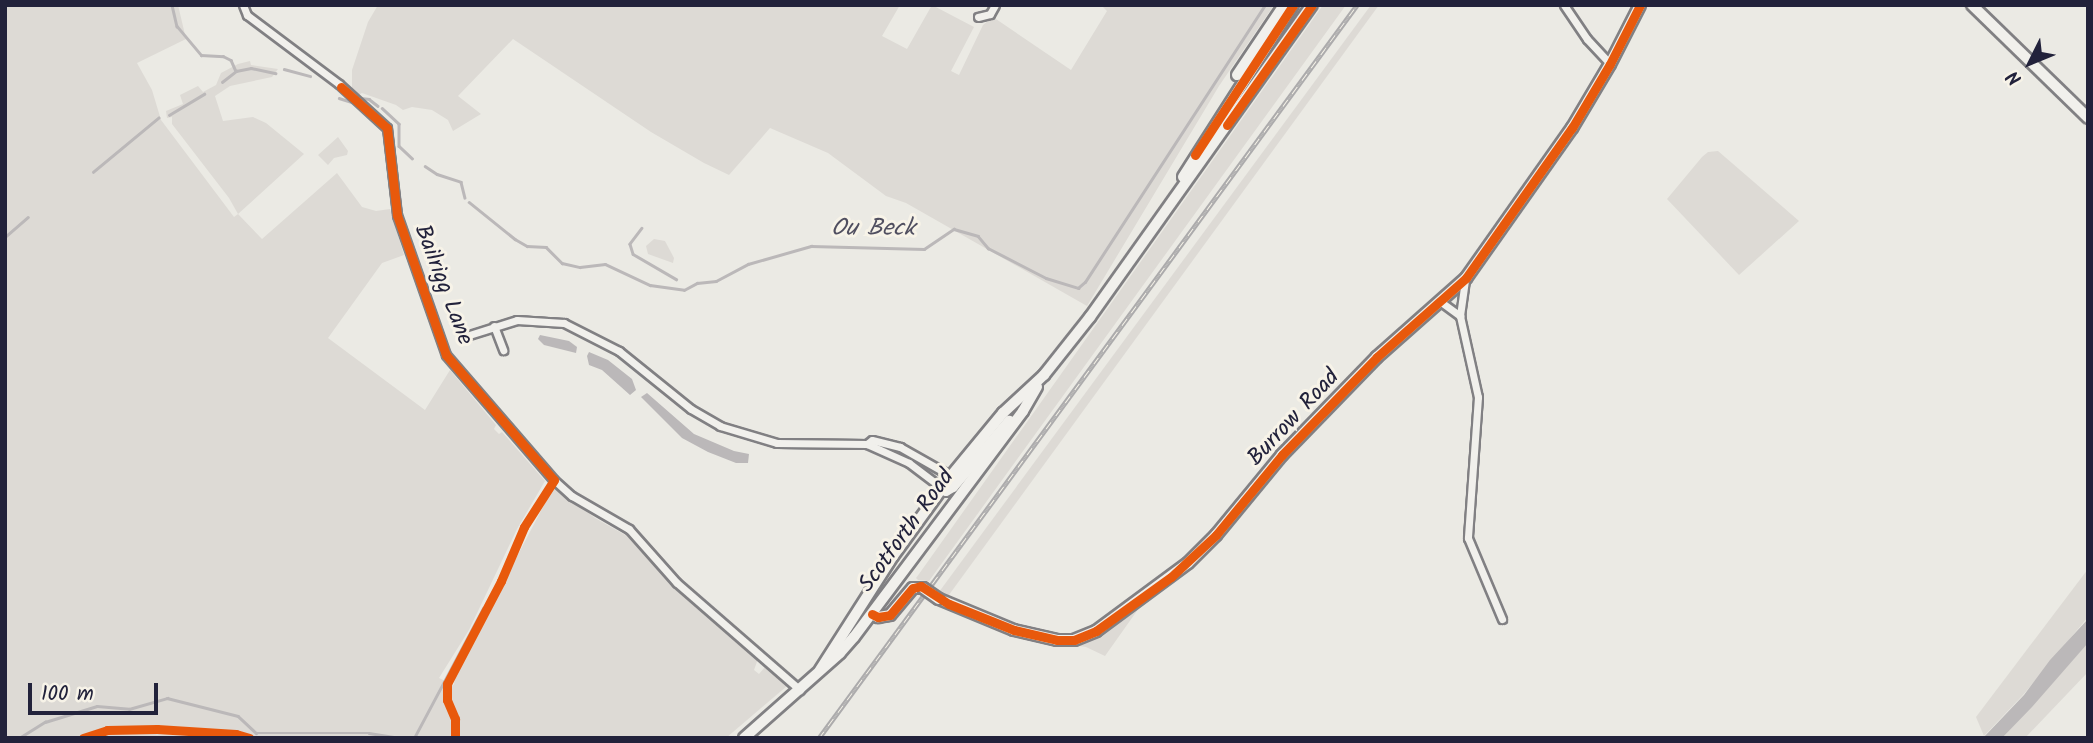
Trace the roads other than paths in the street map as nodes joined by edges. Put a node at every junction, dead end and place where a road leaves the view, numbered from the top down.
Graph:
1 (243, 5) edge
2 (995, 5) edge
3 (1283, 5) edge
4 (1293, 5) edge
5 (1312, 5) edge
6 (1564, 5) edge
7 (1640, 5) edge
8 (1972, 5) edge
9 (978, 17) dead end
10 (1610, 64) junction
11 (2088, 118) edge
12 (1195, 155) junction
13 (1162, 217) junction
14 (1466, 278) junction
15 (1441, 302) junction
16 (1460, 316) junction
17 (494, 326) junction
18 (466, 336) dead end
19 (503, 350) dead end
20 (1044, 375) junction
21 (867, 444) junction
22 (956, 484) junction
23 (942, 488) junction
24 (867, 611) junction
25 (1502, 619) dead end
26 (800, 690) junction
27 (744, 738) edge

1 - 26 street, Bailrigg Lane
2 - 9 street
3 - 12 main road
4 - 12 main road, Scotforth Road
5 - 13 main road, Scotforth Road
6 - 10 street
7 - 10 street, Burrow Road
8 - 11 street
10 - 14 street, Burrow Road
12 - 13 main road, Scotforth Road
13 - 20 main road, Scotforth Road
14 - 15 street, Burrow Road
14 - 16 street
15 - 16 street
15 - 24 street, Burrow Road, bridge
16 - 25 street
17 - 18 street
17 - 19 street
17 - 21 street
20 - 22 main road, Scotforth Road
20 - 22 main road, Scotforth Road
21 - 22 street
21 - 23 street
22 - 23 main road, Scotforth Road
22 - 24 main road, Scotforth Road
23 - 24 main road, Scotforth Road
24 - 26 main road, Scotforth Road
26 - 27 main road, Scotforth Road

